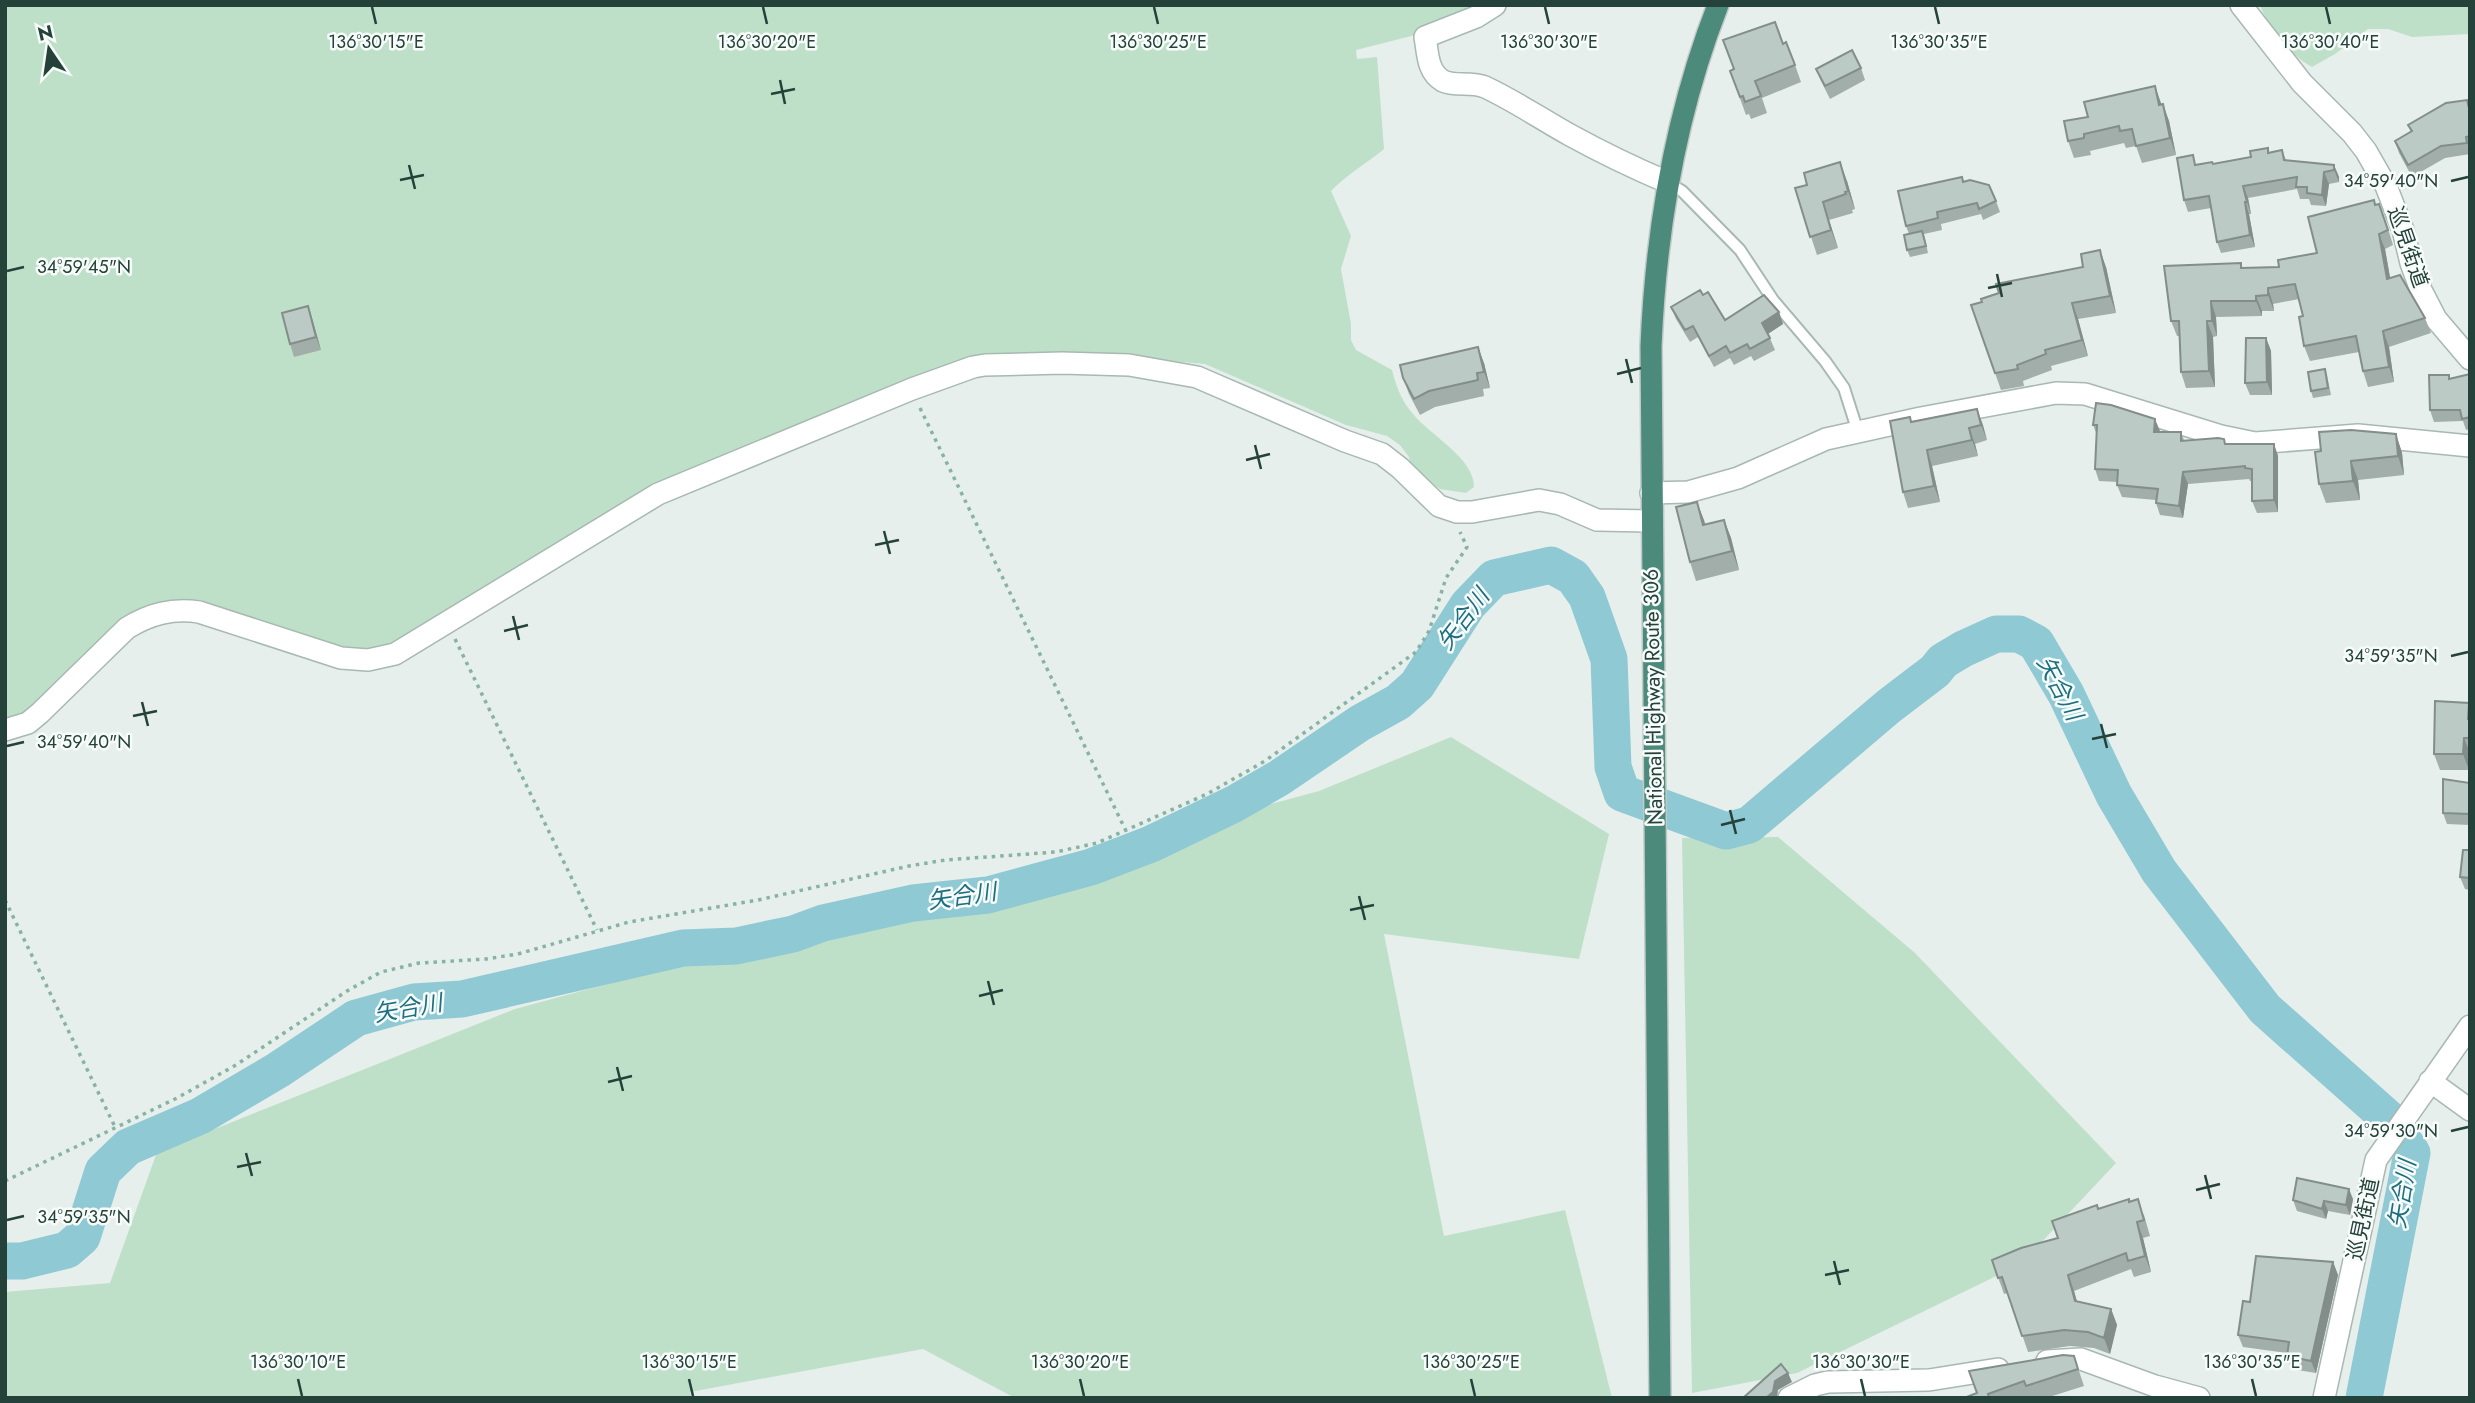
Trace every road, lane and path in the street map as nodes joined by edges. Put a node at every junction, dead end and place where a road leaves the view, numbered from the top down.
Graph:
1 (1495, 5) edge
2 (1718, 5) edge
3 (2241, 5) edge
4 (1667, 182) junction
5 (2470, 359) edge
6 (912, 389) junction
7 (1858, 432) junction
8 (2470, 446) edge
9 (1651, 493) junction
10 (1439, 506) junction
11 (1651, 522) junction
12 (447, 622) junction
13 (5, 730) edge
14 (1126, 831) junction
15 (5, 900) edge
16 (597, 930) junction
17 (2470, 1026) edge
18 (2430, 1082) junction
19 (2470, 1110) edge
20 (116, 1129) junction
21 (5, 1181) edge
22 (1660, 1398) edge
23 (1789, 1398) edge
24 (2199, 1398) edge
25 (2324, 1398) edge

1 - 4 street
2 - 4 highway, National Highway Route 306
3 - 5 street, 巡見街道
4 - 7 lane
4 - 9 highway, National Highway Route 306
6 - 10 street
6 - 12 street
6 - 14 path
7 - 8 street
7 - 9 street
9 - 11 highway, National Highway Route 306
10 - 11 street
10 - 14 path
11 - 22 highway, National Highway Route 306
12 - 13 street
12 - 16 path
14 - 16 path
15 - 20 path
16 - 20 path
17 - 18 street, 巡見街道
18 - 19 street
18 - 25 street, 巡見街道
20 - 21 path
23 - 24 street

